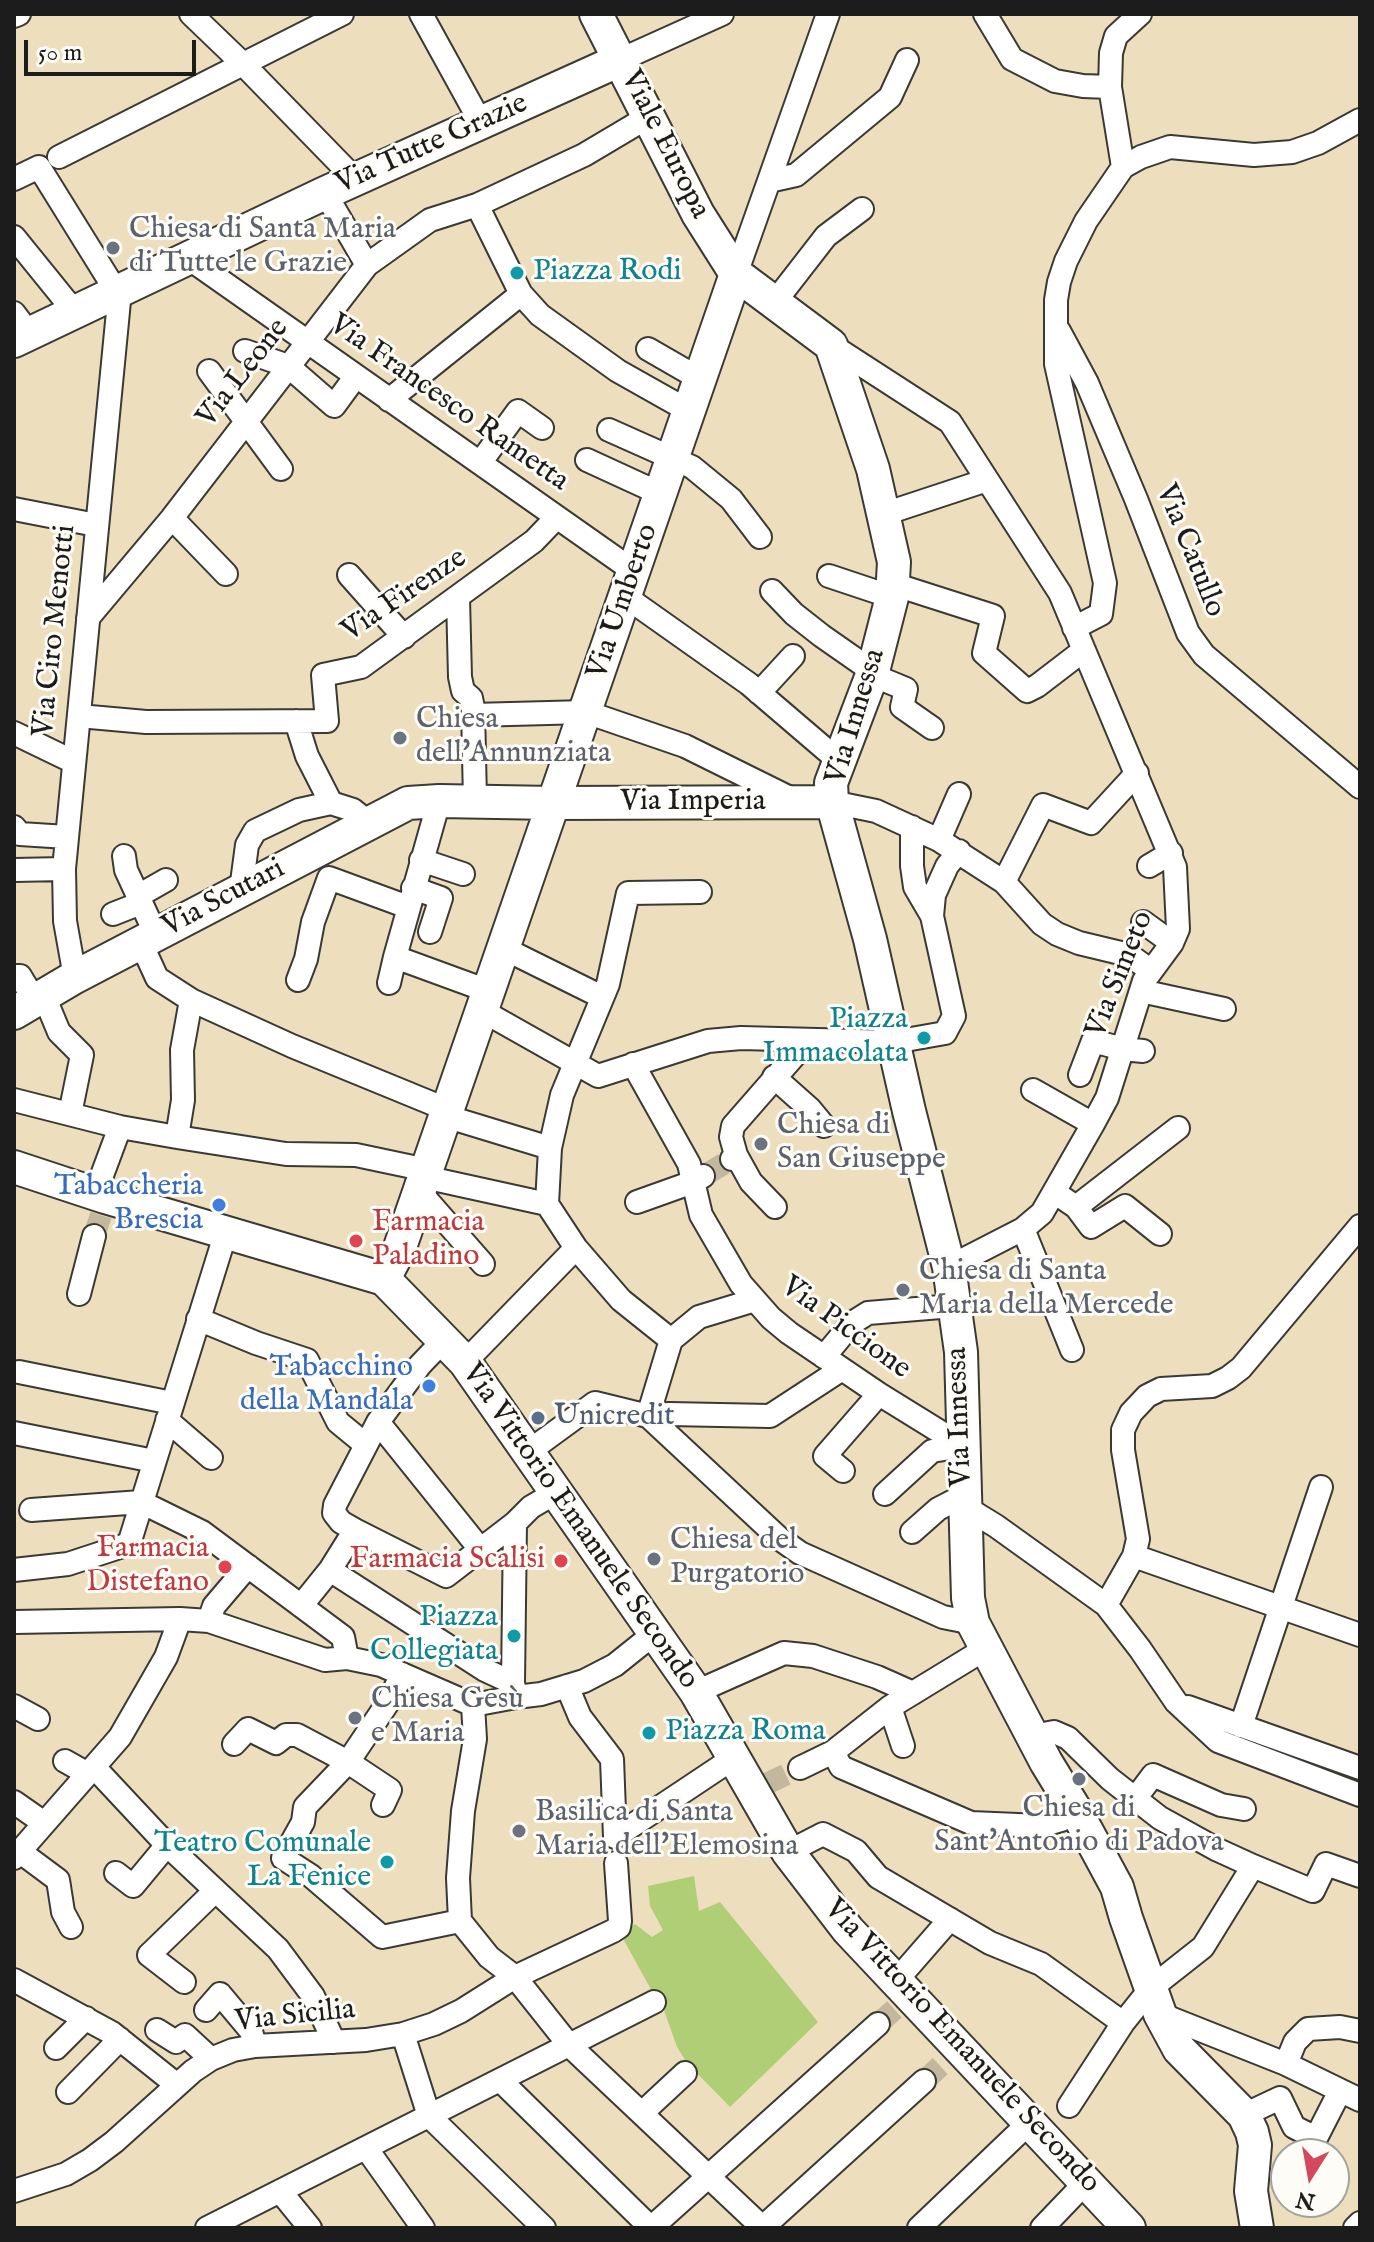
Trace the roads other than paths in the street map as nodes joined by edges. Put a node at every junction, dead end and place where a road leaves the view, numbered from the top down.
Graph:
1 (191, 14) edge
2 (342, 14) edge
3 (421, 14) edge
4 (596, 14) edge
5 (722, 14) edge
6 (828, 14) edge
7 (985, 14) edge
8 (1140, 14) edge
9 (620, 60) junction
10 (907, 60) dead end
11 (243, 64) junction
12 (1110, 87) junction
13 (648, 117) junction
14 (1360, 120) edge
15 (481, 123) junction
16 (59, 157) dead end
17 (1123, 167) junction
18 (14, 179) edge
19 (355, 179) junction
20 (769, 181) junction
21 (325, 193) junction
22 (477, 205) junction
23 (862, 209) dead end
24 (14, 237) edge
25 (187, 257) junction
26 (367, 265) junction
27 (736, 274) junction
28 (116, 291) junction
29 (521, 294) junction
30 (774, 303) junction
31 (74, 311) junction
32 (1057, 326) junction
33 (19, 329) edge
34 (307, 342) junction
35 (831, 345) junction
36 (648, 349) dead end
37 (245, 351) dead end
38 (288, 366) junction
39 (209, 371) dead end
40 (356, 376) junction
41 (700, 379) junction
42 (389, 400) junction
43 (689, 411) junction
44 (246, 420) junction
45 (542, 428) dead end
46 (609, 430) dead end
47 (672, 459) junction
48 (587, 460) dead end
49 (480, 463) junction
50 (281, 469) dead end
51 (987, 480) junction
52 (661, 494) junction
53 (14, 509) edge
54 (884, 514) junction
55 (557, 517) junction
56 (172, 518) junction
57 (96, 525) junction
58 (760, 537) dead end
59 (226, 574) dead end
60 (349, 575) dead end
61 (829, 576) dead end
62 (630, 584) junction
63 (893, 590) junction
64 (772, 591) dead end
65 (458, 598) junction
66 (88, 618) junction
67 (1074, 628) junction
68 (404, 637) junction
69 (1084, 650) junction
70 (793, 656) dead end
71 (873, 672) junction
72 (759, 693) junction
73 (586, 712) junction
74 (473, 715) junction
75 (79, 716) junction
76 (296, 721) junction
77 (932, 728) dead end
78 (14, 733) edge
79 (839, 761) junction
80 (74, 762) junction
81 (1137, 773) junction
82 (1360, 787) edge
83 (959, 794) dead end
84 (439, 801) junction
85 (475, 801) junction
86 (832, 802) junction
87 (331, 803) junction
88 (554, 803) junction
89 (800, 803) junction
90 (368, 822) junction
91 (14, 827) edge
92 (912, 827) junction
93 (67, 837) junction
94 (939, 840) junction
95 (959, 851) junction
96 (1171, 853) junction
97 (124, 856) dead end
98 (421, 860) junction
99 (1149, 866) dead end
100 (64, 869) junction
101 (14, 870) edge
102 (463, 874) dead end
103 (166, 880) dead end
104 (1004, 882) junction
105 (241, 890) junction
106 (700, 892) dead end
107 (410, 897) junction
108 (139, 900) junction
109 (113, 914) dead end
110 (932, 916) junction
111 (1143, 922) dead end
112 (430, 932) dead end
113 (148, 939) junction
114 (1172, 943) junction
115 (503, 948) junction
116 (395, 957) junction
117 (1150, 970) junction
118 (14, 976) edge
119 (75, 977) junction
120 (298, 980) dead end
121 (389, 983) dead end
122 (1141, 991) junction
123 (602, 997) junction
124 (191, 1000) junction
125 (485, 1000) junction
126 (31, 1003) edge
127 (1224, 1009) dead end
128 (808, 1040) junction
129 (894, 1042) junction
130 (1133, 1050) junction
131 (574, 1063) junction
132 (633, 1064) junction
133 (1080, 1075) dead end
134 (774, 1077) junction
135 (1033, 1090) dead end
136 (14, 1100) edge
137 (70, 1114) junction
138 (445, 1116) junction
139 (1093, 1124) junction
140 (824, 1126) dead end
141 (120, 1127) junction
142 (1178, 1128) dead end
143 (177, 1137) junction
144 (550, 1148) junction
145 (14, 1167) edge
146 (699, 1178) junction
147 (423, 1179) junction
148 (1054, 1192) junction
149 (101, 1201) junction
150 (637, 1202) dead end
151 (547, 1204) junction
152 (775, 1207) dead end
153 (1076, 1207) junction
154 (1360, 1226) edge
155 (1023, 1229) junction
156 (226, 1232) junction
157 (1160, 1234) dead end
158 (94, 1236) tunnel mouth
159 (576, 1248) junction
160 (483, 1264) dead end
161 (949, 1267) junction
162 (384, 1279) junction
163 (79, 1294) dead end
164 (755, 1300) junction
165 (953, 1306) junction
166 (198, 1319) junction
167 (671, 1340) junction
168 (1072, 1350) dead end
169 (454, 1351) junction
170 (833, 1363) junction
171 (19, 1372) dead end
172 (879, 1394) junction
173 (169, 1411) junction
174 (648, 1416) junction
175 (378, 1422) junction
176 (14, 1433) edge
177 (366, 1445) junction
178 (963, 1446) junction
179 (528, 1452) junction
180 (211, 1458) dead end
181 (154, 1461) junction
182 (843, 1471) dead end
183 (1321, 1487) dead end
184 (555, 1493) junction
185 (885, 1494) dead end
186 (965, 1501) junction
187 (141, 1502) junction
188 (31, 1510) dead end
189 (515, 1523) junction
190 (355, 1530) junction
191 (912, 1532) dead end
192 (477, 1544) junction
193 (1134, 1556) junction
194 (248, 1566) junction
195 (14, 1570) edge
196 (330, 1570) junction
197 (1106, 1605) junction
198 (301, 1606) junction
199 (1281, 1608) junction
200 (180, 1619) junction
201 (209, 1621) junction
202 (14, 1622) edge
203 (655, 1633) junction
204 (1360, 1635) edge
205 (979, 1636) junction
206 (347, 1658) junction
207 (402, 1674) junction
208 (567, 1686) junction
209 (515, 1690) junction
210 (696, 1692) junction
211 (913, 1693) junction
212 (1176, 1702) junction
213 (473, 1705) junction
214 (14, 1706) edge
215 (890, 1707) junction
216 (38, 1719) dead end
217 (1241, 1726) junction
218 (1033, 1736) junction
219 (234, 1744) dead end
220 (903, 1746) dead end
221 (833, 1752) junction
222 (735, 1757) junction
223 (65, 1761) dead end
224 (348, 1762) junction
225 (800, 1768) tunnel mouth
226 (1360, 1768) edge
227 (91, 1770) junction
228 (1360, 1795) edge
229 (1135, 1799) junction
230 (14, 1802) edge
231 (383, 1805) dead end
232 (1244, 1809) dead end
233 (1076, 1811) junction
234 (44, 1823) junction
235 (167, 1845) junction
236 (788, 1852) junction
237 (17, 1854) edge
238 (616, 1863) dead end
239 (1253, 1866) junction
240 (116, 1873) dead end
241 (1360, 1876) edge
242 (215, 1891) junction
243 (950, 1919) junction
244 (460, 1921) junction
245 (71, 1927) dead end
246 (515, 1977) junction
247 (14, 1980) edge
248 (184, 1982) dead end
249 (900, 1995) junction
250 (1156, 2001) junction
251 (654, 2002) dead end
252 (206, 2010) dead end
253 (86, 2018) junction
254 (1123, 2023) junction
255 (878, 2024) tunnel mouth
256 (157, 2030) dead end
257 (1360, 2031) edge
258 (403, 2034) junction
259 (120, 2039) junction
260 (334, 2042) junction
261 (569, 2045) junction
262 (255, 2046) junction
263 (56, 2048) dead end
264 (211, 2059) junction
265 (1286, 2064) junction
266 (685, 2073) dead end
267 (500, 2080) junction
268 (924, 2081) tunnel mouth
269 (177, 2085) junction
270 (68, 2092) dead end
271 (1350, 2096) edge
272 (1069, 2106) dead end
273 (642, 2113) junction
274 (1244, 2115) junction
275 (429, 2116) junction
276 (1030, 2122) junction
277 (366, 2148) junction
278 (709, 2177) junction
279 (1086, 2182) junction
280 (14, 2191) edge
281 (280, 2191) junction
282 (933, 2223) edge
283 (1360, 2223) edge
284 (207, 2228) edge
285 (310, 2228) edge
286 (423, 2228) edge
287 (544, 2228) edge
288 (651, 2228) edge
289 (762, 2228) edge
290 (1042, 2228) edge
291 (1129, 2228) edge
292 (1257, 2228) edge
293 (1355, 2228) edge

1 - 11 street
2 - 11 street
3 - 15 street
4 - 9 street, Viale Europa
5 - 9 street, Via Tutte Grazie
6 - 20 street, Via Umberto
7 - 12 street
8 - 12 street
9 - 13 street, Viale Europa
9 - 15 street, Via Tutte Grazie
10 - 20 street
11 - 16 street
11 - 19 street
12 - 17 street
13 - 22 street, Via Leone
13 - 27 street, Viale Europa
14 - 17 street
15 - 19 street, Via Tutte Grazie
17 - 32 street
18 - 28 street
19 - 21 street, Via Tutte Grazie
20 - 27 street, Via Umberto
21 - 25 street, Via Tutte Grazie
21 - 26 street
22 - 26 street, Via Leone
22 - 29 street
23 - 30 street
24 - 31 street
25 - 28 street, Via Tutte Grazie
25 - 34 street, Via Francesco Rametta
26 - 34 street, Via Leone
27 - 30 street
27 - 41 street, Via Umberto
28 - 31 street, Via Tutte Grazie
28 - 57 street, Via Ciro Menotti
29 - 42 street
29 - 43 street
30 - 35 street
31 - 33 street, Via Tutte Grazie
32 - 67 street
32 - 82 street, Via Catullo
34 - 38 street, Via Leone
34 - 40 street, Via Francesco Rametta
35 - 51 street, Via Simeto
35 - 54 street, Via Innessa
36 - 41 street
37 - 38 street
38 - 40 street
38 - 44 street, Via Leone
39 - 44 street
40 - 42 street, Via Francesco Rametta
41 - 43 street, Via Umberto
42 - 49 street, Via Francesco Rametta
43 - 47 street, Via Umberto
44 - 50 street
44 - 56 street, Via Leone
45 - 49 street
46 - 47 street
47 - 52 street, Via Umberto
47 - 58 street
48 - 52 street
49 - 55 street, Via Francesco Rametta
51 - 54 street
51 - 67 street, Via Simeto
52 - 62 street, Via Umberto
53 - 57 street
54 - 63 street, Via Innessa
55 - 62 street, Via Francesco Rametta
55 - 65 street, Via Firenze
56 - 59 street
56 - 66 street, Via Leone
57 - 66 street, Via Ciro Menotti
60 - 68 street
61 - 63 street
62 - 72 street, Via Francesco Rametta
62 - 73 street, Via Umberto
63 - 69 street
63 - 71 street, Via Innessa
64 - 71 street
65 - 68 street, Via Firenze
65 - 74 street
66 - 75 street, Via Ciro Menotti
67 - 69 street, Via Simeto
68 - 76 street, Via Firenze
69 - 81 street, Via Simeto
70 - 72 street
71 - 77 street
71 - 79 street, Via Innessa
72 - 79 street, Via Francesco Rametta
73 - 74 street
73 - 88 street, Via Umberto
73 - 89 street
74 - 85 street
75 - 76 street, Via Firenze
75 - 80 street, Via Ciro Menotti
76 - 87 street
78 - 80 street
79 - 86 street, Via Innessa
80 - 93 street, Via Ciro Menotti
81 - 96 street, Via Simeto
81 - 104 street
83 - 94 street
84 - 85 street, Via Scutari
84 - 90 street, Via Scutari
84 - 98 street
85 - 88 street, Via Imperia
86 - 89 street, Via Imperia
86 - 92 street
86 - 129 street, Via Innessa
87 - 90 street
87 - 105 street
88 - 89 street, Via Imperia
88 - 115 street, Via Umberto
90 - 105 street, Via Scutari
91 - 93 street
92 - 94 street
92 - 110 street
93 - 100 street, Via Ciro Menotti
94 - 95 street
95 - 104 street
95 - 110 street
96 - 99 street
96 - 114 street, Via Simeto
97 - 108 street
98 - 102 street
98 - 107 street
100 - 101 street
100 - 119 street, Via Ciro Menotti
103 - 108 street
104 - 117 street
105 - 113 street, Via Scutari
106 - 123 street
107 - 112 street
107 - 116 street
107 - 120 street
108 - 109 street
108 - 113 street
110 - 129 street
111 - 114 street
113 - 119 street, Via Scutari
113 - 124 street
114 - 117 street, Via Simeto
115 - 123 street
115 - 125 street, Via Umberto
116 - 121 street
116 - 125 street
117 - 122 street, Via Simeto
118 - 126 street
119 - 126 street, Via Scutari
122 - 127 street
122 - 130 street, Via Simeto
123 - 131 street
124 - 138 street
124 - 143 street
125 - 131 street
125 - 138 street, Via Umberto
126 - 137 street
128 - 129 street
128 - 132 street
128 - 134 street
129 - 161 street, Via Innessa
130 - 133 street
130 - 139 street, Via Simeto
131 - 132 street
131 - 144 street
132 - 146 street, Via Piccione
134 - 140 street
134 - 152 street
135 - 139 street
136 - 137 street
137 - 141 street
138 - 144 street
138 - 147 street, Via Umberto
139 - 148 street, Via Simeto
141 - 143 street
141 - 149 street
142 - 153 street
143 - 147 street
144 - 151 street
145 - 149 street, Via Vittorio Emanuele Secondo
146 - 150 street
146 - 164 street, Via Piccione
147 - 151 street
147 - 160 street
147 - 162 street, Via Umberto
148 - 153 street
148 - 155 street, Via Simeto
149 - 156 street, Via Vittorio Emanuele Secondo
151 - 159 street
153 - 157 street
154 - 193 street
155 - 161 street, Via Simeto
155 - 168 street
156 - 162 street, Via Vittorio Emanuele Secondo
156 - 166 street
158 - 163 street
159 - 167 street
159 - 169 street
161 - 165 street, Via Innessa
162 - 169 street, Via Vittorio Emanuele Secondo
164 - 167 street
164 - 170 street, Via Piccione
165 - 170 street
165 - 178 street, Via Innessa
166 - 173 street
166 - 177 street
167 - 174 street
169 - 175 street
169 - 179 street, Via Vittorio Emanuele Secondo
170 - 172 street, Via Piccione
170 - 174 street
171 - 173 street
172 - 178 street, Via Piccione
172 - 182 street
173 - 180 street
173 - 181 street
174 - 179 street
174 - 205 street
175 - 177 street
175 - 192 street
176 - 181 street
177 - 190 street
178 - 185 street
178 - 186 street, Via Innessa
179 - 184 street, Via Vittorio Emanuele Secondo
181 - 187 street
183 - 199 street
184 - 189 street
184 - 203 street, Via Vittorio Emanuele Secondo
186 - 191 street
186 - 197 street
186 - 205 street, Via Innessa
187 - 188 street
187 - 194 street
187 - 195 street
189 - 192 street
189 - 209 street
190 - 192 street
190 - 196 street
193 - 197 street
193 - 199 street
194 - 198 street
194 - 201 street
196 - 198 street
196 - 209 street
197 - 212 street
198 - 206 street
199 - 204 street
199 - 217 street
200 - 201 street
200 - 202 street
200 - 227 street
201 - 206 street
203 - 208 street
203 - 210 street, Via Vittorio Emanuele Secondo
205 - 211 street
205 - 218 street, Via Innessa
206 - 207 street
207 - 213 street
207 - 224 street
208 - 209 street
208 - 222 street
209 - 213 street
210 - 211 street
210 - 222 street, Via Vittorio Emanuele Secondo
211 - 215 street
212 - 217 street
212 - 228 street
213 - 244 street
214 - 216 street
215 - 220 street
215 - 221 street
217 - 226 street
218 - 229 street
218 - 233 street, Via Innessa
219 - 224 street
221 - 225 street
221 - 233 street
222 - 236 street, Via Vittorio Emanuele Secondo
223 - 227 street
224 - 231 street
224 - 244 street
227 - 234 street
227 - 235 street
229 - 232 street
229 - 239 street
230 - 234 street
233 - 250 street, Via Innessa
234 - 237 street
235 - 240 street
235 - 242 street
236 - 243 street
236 - 249 street, Via Vittorio Emanuele Secondo
237 - 245 street
238 - 246 street, Via Sicilia
239 - 241 street
239 - 250 street
242 - 248 street
242 - 260 street
243 - 249 street
243 - 254 street
244 - 246 street
246 - 258 street, Via Sicilia
246 - 261 street
247 - 253 street
249 - 276 street, Via Vittorio Emanuele Secondo
250 - 254 street
250 - 265 street
250 - 274 street, Via Innessa
251 - 261 street
252 - 262 street
253 - 259 street
253 - 263 street
254 - 272 street
255 - 278 street
256 - 264 street
257 - 265 street
258 - 260 street, Via Sicilia
258 - 275 street
259 - 269 street
259 - 270 street
260 - 262 street, Via Sicilia
261 - 267 street
261 - 273 street
262 - 264 street, Via Sicilia
264 - 269 street, Via Sicilia
265 - 271 street
266 - 273 street
267 - 275 street
267 - 288 street
268 - 289 street
269 - 280 street, Via Sicilia
271 - 274 street
273 - 278 street
274 - 292 street, Via Innessa
275 - 277 street
275 - 287 street
276 - 279 street, Via Vittorio Emanuele Secondo
276 - 282 street
277 - 281 street
277 - 286 street
278 - 288 street
278 - 289 street
279 - 290 street
279 - 291 street, Via Vittorio Emanuele Secondo
281 - 284 street
281 - 285 street
283 - 293 street

